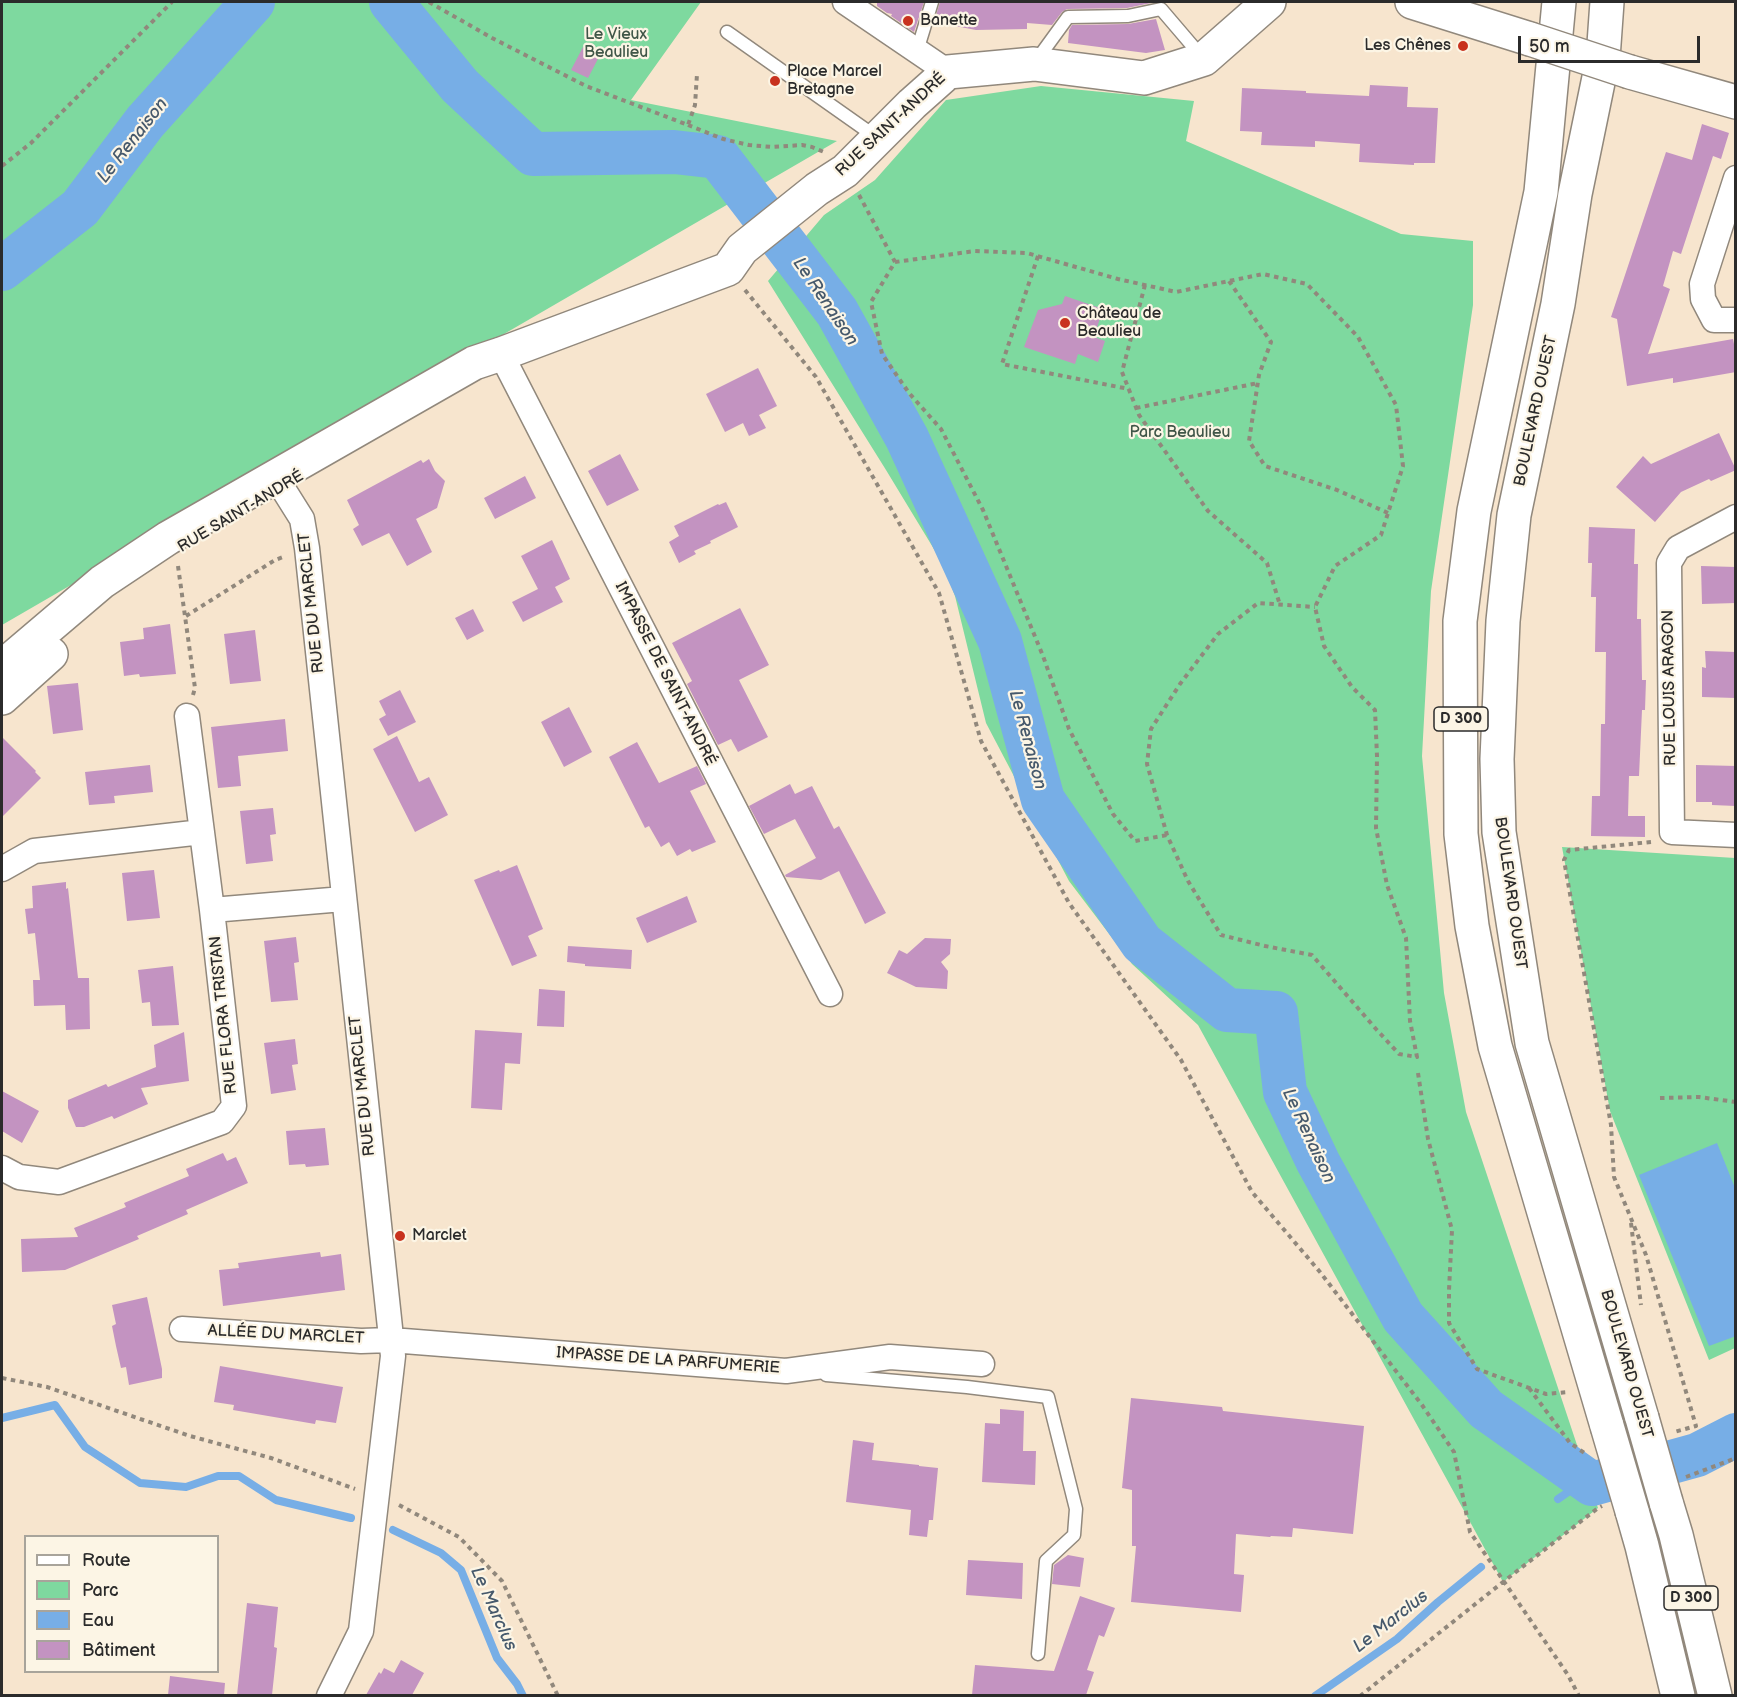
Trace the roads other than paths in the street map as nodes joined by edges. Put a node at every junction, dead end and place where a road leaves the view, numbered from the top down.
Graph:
1 (845, 2) edge
2 (932, 2) edge
3 (1269, 2) edge
4 (1412, 2) edge
5 (1559, 2) edge
6 (1607, 2) edge
7 (1160, 5) edge
8 (727, 32) dead end
9 (917, 51) junction
10 (1204, 59) junction
11 (1034, 64) junction
12 (948, 72) junction
13 (1736, 102) edge
14 (877, 138) junction
15 (1736, 178) edge
16 (1736, 320) edge
17 (501, 354) junction
18 (279, 482) junction
19 (1736, 517) edge
20 (2, 667) edge
21 (2, 698) edge
22 (188, 716) road end
23 (202, 832) junction
24 (1736, 835) edge
25 (2, 869) edge
26 (343, 899) junction
27 (213, 910) junction
28 (830, 994) dead end
29 (2, 1168) edge
30 (182, 1329) dead end
31 (391, 1340) junction
32 (982, 1364) dead end
33 (786, 1371) junction
34 (1038, 1654) dead end
35 (329, 1695) edge
36 (1678, 1695) edge
37 (1715, 1695) edge

1 - 9 street
2 - 9 lane
3 - 10 main road, RUE SAINT-ANDRÉ
4 - 13 main road, bridge
5 - 36 main road, D 300, bridge
6 - 37 main road, BOULEVARD OUEST / D 300, bridge
7 - 10 lane
7 - 11 lane
8 - 14 lane
9 - 12 street
10 - 11 main road, RUE SAINT-ANDRÉ
11 - 12 main road, RUE SAINT-ANDRÉ
12 - 14 main road, RUE SAINT-ANDRÉ
14 - 17 main road, RUE SAINT-ANDRÉ
15 - 16 street
17 - 18 main road, RUE SAINT-ANDRÉ
17 - 28 street, IMPASSE DE SAINT-ANDRÉ
18 - 20 main road, RUE SAINT-ANDRÉ
18 - 21 main road, RUE SAINT-ANDRÉ
18 - 26 street, RUE DU MARCLET
19 - 24 street, RUE LOUIS ARAGON
22 - 23 street, RUE FLORA TRISTAN
23 - 25 street
23 - 27 street, RUE FLORA TRISTAN
26 - 27 street
26 - 31 street, RUE DU MARCLET
27 - 29 street, RUE FLORA TRISTAN
30 - 31 street, ALLÉE DU MARCLET
31 - 33 street, IMPASSE DE LA PARFUMERIE
31 - 35 street, RUE DU MARCLET
32 - 33 street, IMPASSE DE LA PARFUMERIE
33 - 34 lane

